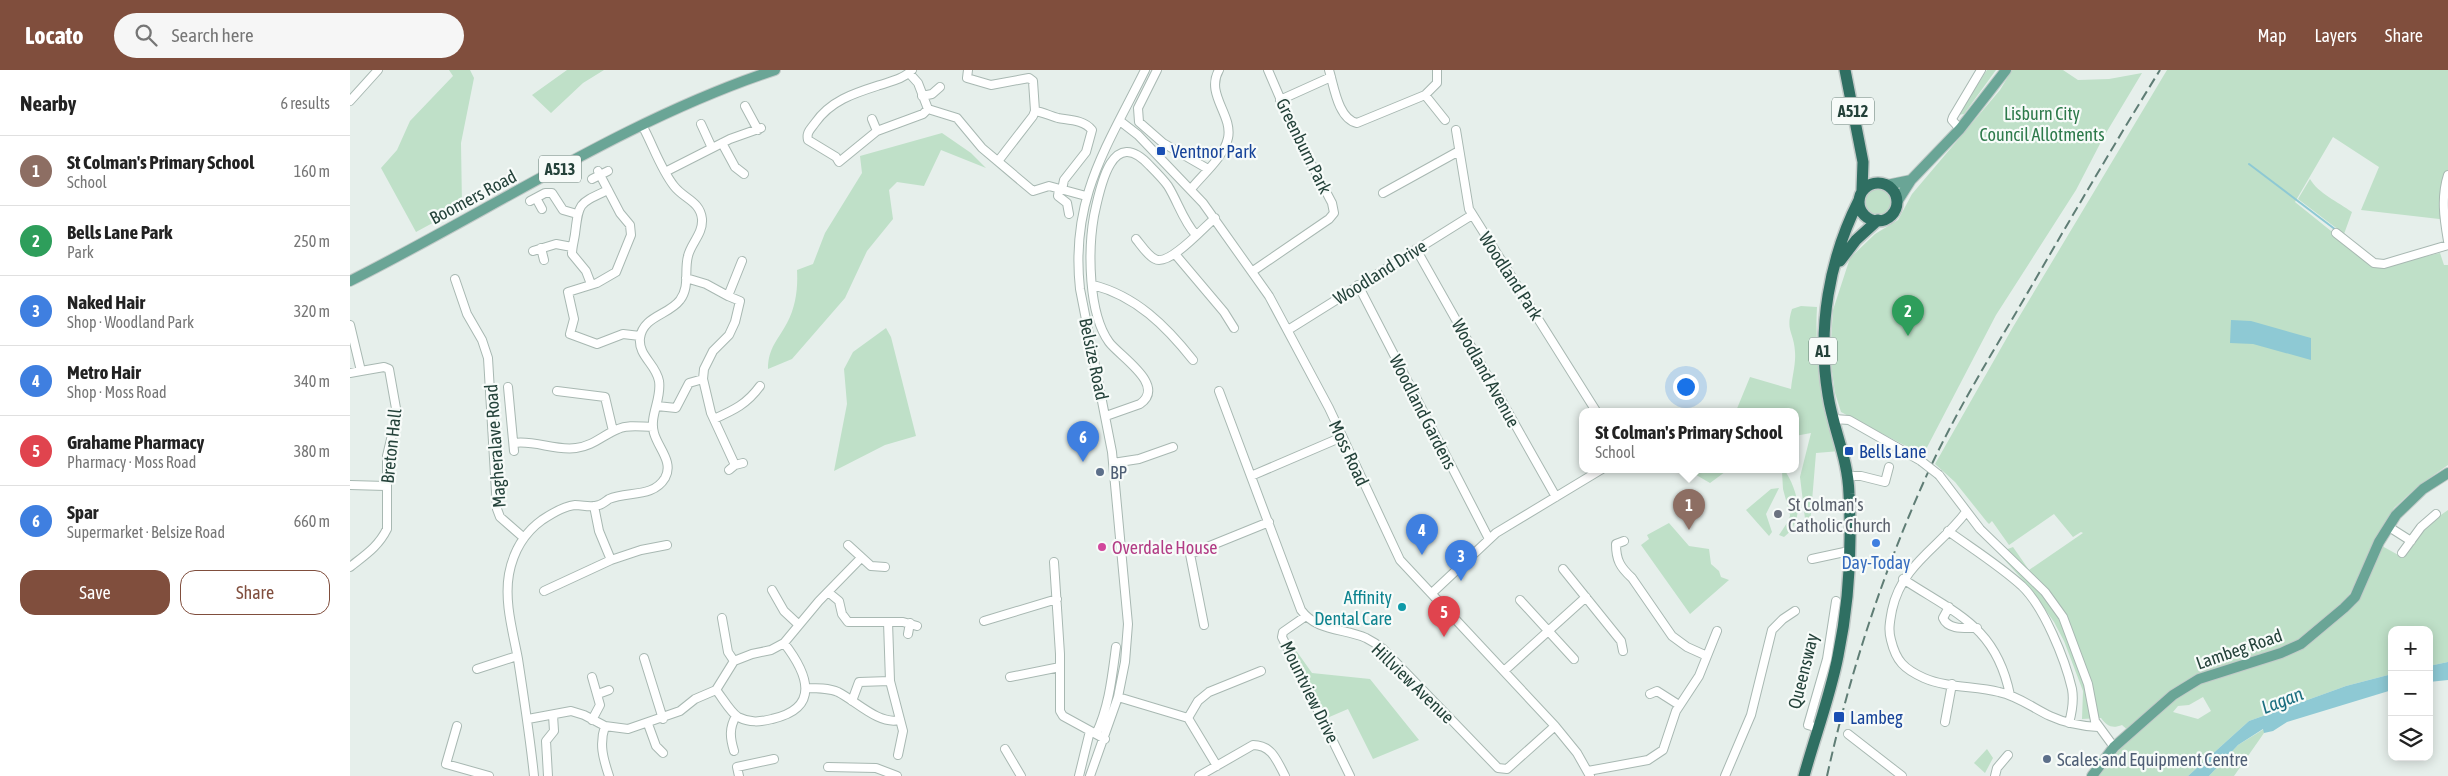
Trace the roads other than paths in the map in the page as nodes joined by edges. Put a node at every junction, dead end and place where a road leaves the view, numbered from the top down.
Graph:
1 (378, 70) edge
2 (775, 70) edge
3 (968, 70) edge
4 (1145, 70) edge
5 (1157, 70) edge
6 (1219, 70) edge
7 (1268, 70) edge
8 (1437, 70) edge
9 (1845, 70) edge
10 (1981, 70) edge
11 (2006, 70) edge
12 (910, 71) edge
13 (1029, 74) edge
14 (1330, 74) edge
15 (940, 87) dead end
16 (1425, 95) junction
17 (922, 96) junction
18 (1280, 100) junction
19 (350, 101) edge
20 (745, 106) dead end
21 (928, 108) junction
22 (1035, 111) junction
23 (872, 119) dead end
24 (1445, 120) dead end
25 (1120, 121) junction
26 (701, 124) dead end
27 (642, 125) junction
28 (1960, 129) junction
29 (1456, 130) dead end
30 (878, 131) junction
31 (722, 143) junction
32 (712, 148) junction
33 (1459, 151) junction
34 (999, 160) junction
35 (1863, 162) junction
36 (1208, 169) junction
37 (608, 171) dead end
38 (665, 172) junction
39 (744, 174) dead end
40 (2448, 175) edge
41 (1912, 180) junction
42 (1883, 184) junction
43 (1061, 189) junction
44 (1191, 189) junction
45 (608, 190) junction
46 (1383, 193) dead end
47 (1861, 195) junction
48 (1086, 196) junction
49 (1897, 202) junction
50 (542, 209) dead end
51 (577, 214) junction
52 (1069, 214) dead end
53 (1472, 215) junction
54 (1215, 218) junction
55 (1878, 220) junction
56 (2336, 233) dead end
57 (1196, 235) junction
58 (1136, 239) dead end
59 (2448, 241) edge
60 (2448, 246) edge
61 (572, 247) junction
62 (1416, 248) junction
63 (1175, 254) junction
64 (544, 260) dead end
65 (742, 261) dead end
66 (1836, 266) junction
67 (1252, 271) junction
68 (686, 278) junction
69 (350, 282) edge
70 (466, 282) dead end
71 (590, 284) junction
72 (1093, 285) junction
73 (1358, 285) junction
74 (728, 296) junction
75 (350, 325) edge
76 (1234, 328) dead end
77 (1288, 330) junction
78 (640, 336) junction
79 (1194, 360) dead end
80 (361, 371) junction
81 (350, 373) edge
82 (703, 380) junction
83 (760, 386) dead end
84 (508, 387) dead end
85 (556, 391) dead end
86 (1219, 391) dead end
87 (656, 406) junction
88 (1594, 408) edge
89 (1106, 416) junction
90 (714, 419) junction
91 (1834, 420) junction
92 (653, 427) junction
93 (613, 431) junction
94 (1342, 437) junction
95 (1174, 447) dead end
96 (1113, 463) junction
97 (736, 466) dead end
98 (1889, 467) dead end
99 (1595, 473) edge
100 (2448, 473) edge
101 (1251, 476) junction
102 (1848, 476) junction
103 (350, 485) edge
104 (386, 486) junction
105 (1556, 497) junction
106 (594, 506) junction
107 (1965, 511) junction
108 (2436, 514) dead end
109 (1269, 522) junction
110 (2389, 527) junction
111 (1948, 531) junction
112 (524, 538) junction
113 (1489, 538) junction
114 (1624, 541) dead end
115 (2411, 541) junction
116 (848, 545) dead end
117 (667, 546) dead end
118 (1850, 551) junction
119 (2402, 553) dead end
120 (861, 558) junction
121 (1812, 558) dead end
122 (611, 560) junction
123 (1054, 562) dead end
124 (350, 567) edge
125 (885, 567) dead end
126 (1563, 569) dead end
127 (1903, 579) junction
128 (772, 590) dead end
129 (544, 591) dead end
130 (828, 592) junction
131 (1432, 593) junction
132 (1586, 597) junction
133 (1056, 599) junction
134 (1520, 600) dead end
135 (1836, 601) dead end
136 (1663, 606) dead end
137 (1949, 607) junction
138 (1655, 612) junction
139 (1792, 615) dead end
140 (1840, 615) junction
141 (1306, 616) junction
142 (984, 621) dead end
143 (888, 622) junction
144 (721, 623) dead end
145 (1204, 624) dead end
146 (799, 625) junction
147 (1977, 628) junction
148 (1717, 630) dead end
149 (1548, 631) junction
150 (908, 634) dead end
151 (784, 643) junction
152 (1116, 647) dead end
153 (1623, 651) dead end
154 (517, 656) junction
155 (1707, 656) junction
156 (644, 658) dead end
157 (1574, 659) dead end
158 (734, 661) junction
159 (1060, 666) junction
160 (478, 669) dead end
161 (1260, 671) dead end
162 (1504, 672) junction
163 (649, 674) junction
164 (592, 677) dead end
165 (640, 677) dead end
166 (1010, 677) dead end
167 (890, 681) junction
168 (1952, 684) junction
169 (806, 688) junction
170 (609, 690) dead end
171 (716, 690) junction
172 (598, 694) junction
173 (1650, 694) dead end
174 (2010, 695) junction
175 (1118, 697) junction
176 (852, 701) junction
177 (1679, 705) junction
178 (553, 714) junction
179 (736, 716) junction
180 (1188, 718) junction
181 (528, 719) junction
182 (663, 719) junction
183 (592, 720) junction
184 (899, 720) junction
185 (1945, 722) dead end
186 (2069, 723) junction
187 (648, 724) junction
188 (457, 726) dead end
189 (605, 726) junction
190 (1556, 726) junction
191 (2098, 727) junction
192 (1093, 732) junction
193 (1848, 734) dead end
194 (1105, 739) junction
195 (2114, 747) junction
196 (1005, 749) dead end
197 (734, 751) dead end
198 (663, 753) dead end
199 (901, 753) dead end
200 (2008, 755) dead end
201 (774, 759) dead end
202 (828, 766) dead end
203 (1217, 766) junction
204 (1507, 769) junction
205 (1589, 774) edge
206 (489, 776) edge
207 (534, 776) edge
208 (548, 776) edge
209 (609, 776) edge
210 (739, 776) edge
211 (897, 776) edge
212 (1021, 776) edge
213 (1080, 776) edge
214 (1090, 776) edge
215 (1200, 776) edge
216 (1285, 776) edge
217 (1350, 776) edge
218 (1512, 776) edge
219 (1725, 776) edge
220 (1804, 776) edge
221 (1902, 776) edge
222 (1994, 776) edge
223 (2092, 776) edge

1 - 19 street
2 - 27 main road, Boomers Road / A513
3 - 13 street
4 - 25 street, Belsize Road
5 - 36 street
6 - 36 street
7 - 18 street, Greenburn Park
8 - 16 street
9 - 35 highway, A512
10 - 28 street
11 - 28 main road, A1
12 - 17 street
12 - 30 street
13 - 22 street
14 - 16 street
14 - 18 street
15 - 17 street
16 - 24 street
17 - 21 street
18 - 67 street, Greenburn Park
20 - 31 street
21 - 30 street
21 - 34 street
22 - 34 street
22 - 43 street
23 - 30 street
25 - 44 street, Moss Road
25 - 48 street, Belsize Road
26 - 32 street
27 - 38 street
27 - 69 main road, Boomers Road / A513
28 - 41 main road, A1
29 - 33 street, Woodland Park
31 - 32 street
31 - 39 street
32 - 38 street
33 - 46 street
33 - 53 street, Woodland Park
34 - 43 street
35 - 42 highway, A512
35 - 47 highway, A512
36 - 44 street
37 - 45 street
38 - 68 street
40 - 59 street
41 - 42 main road
41 - 49 main road, A1
42 - 47 highway
42 - 49 highway
43 - 48 street
43 - 52 street
44 - 54 street, Moss Road
45 - 51 street
45 - 71 street
47 - 55 highway
47 - 66 highway, Queensway / A1
48 - 89 street, Belsize Road
49 - 55 highway, A1
50 - 51 street
51 - 61 street
53 - 62 street, Woodland Drive
53 - 88 street, Woodland Park
54 - 57 street
54 - 67 street, Moss Road
55 - 66 highway, Queensway / A1
56 - 60 street
57 - 63 street
57 - 72 street
58 - 63 street
61 - 64 street
61 - 71 street
62 - 73 street, Woodland Drive
62 - 105 street, Woodland Avenue
63 - 76 street
65 - 74 street
66 - 91 highway, Queensway / A1
67 - 77 street, Moss Road
68 - 74 street
68 - 78 street
70 - 112 street, Magheralave Road
71 - 78 street
72 - 79 street
72 - 89 street
73 - 77 street, Woodland Drive
73 - 113 street, Woodland Gardens
74 - 82 street
75 - 80 street
77 - 94 street, Moss Road
78 - 87 street
80 - 81 street, Breton Hall
80 - 104 street, Breton Hall
82 - 87 street
82 - 90 street
83 - 90 street
84 - 93 street
85 - 93 street
86 - 101 street
87 - 92 street
89 - 96 street, Belsize Road
90 - 97 street
91 - 102 highway, Queensway / A1
91 - 107 street, bridge
92 - 93 street
92 - 106 street
94 - 101 street
94 - 131 street, Moss Road
95 - 96 street
96 - 175 street, Belsize Road
98 - 102 street
99 - 105 street
100 - 110 main road, Lambeg Road
101 - 109 street
102 - 118 highway, Queensway / A1
103 - 104 street
104 - 124 street, Breton Hall
105 - 113 street
106 - 112 street
106 - 122 street
107 - 111 street
107 - 191 street
108 - 115 street
109 - 141 street
109 - 145 street
110 - 115 street
110 - 195 main road, Lambeg Road
111 - 127 street
111 - 186 street
112 - 154 street
113 - 131 street
114 - 138 street
115 - 119 street
116 - 120 street
117 - 122 street
118 - 121 street
118 - 140 highway, Queensway / A1
120 - 125 street
120 - 130 street
122 - 129 street
123 - 133 street
126 - 132 street
127 - 137 street
127 - 168 street
128 - 146 street
130 - 143 street
130 - 146 street
131 - 162 street, Moss Road
132 - 149 street
132 - 153 street
133 - 142 street
133 - 159 street
134 - 149 street
135 - 140 street, Queensway
136 - 138 street
137 - 147 street
137 - 147 street
138 - 155 street
139 - 219 street
140 - 220 highway, Queensway / A1
141 - 204 street, Hillview Avenue
141 - 217 street, Mountview Drive
143 - 150 street
143 - 167 street
144 - 158 street
146 - 151 street
147 - 174 street
148 - 155 street
149 - 157 street
149 - 162 street
151 - 158 street
151 - 169 street
152 - 192 street
154 - 160 street
154 - 181 street
155 - 177 street
156 - 163 street
158 - 171 street
159 - 166 street
159 - 192 street
161 - 180 street
162 - 190 street, Moss Road
163 - 165 street
163 - 182 street
164 - 172 street
167 - 176 street
167 - 184 street
168 - 174 street
168 - 185 street
169 - 176 street
169 - 179 street
170 - 172 street
171 - 179 street
171 - 182 street
172 - 183 street
173 - 177 street
174 - 186 street
175 - 180 street
175 - 194 street, Belsize Road
176 - 184 street
177 - 205 street
178 - 181 street
178 - 183 street
178 - 208 street
179 - 197 street
180 - 203 street
181 - 207 street
182 - 187 street
183 - 189 street
184 - 199 street
186 - 191 street
187 - 189 street
187 - 198 street
188 - 206 street
189 - 209 street
190 - 204 street
190 - 205 street, Moss Road
191 - 195 street
192 - 194 street
192 - 213 street
193 - 221 street
194 - 214 street, Belsize Road
195 - 223 main road, Lambeg Road
196 - 212 street
200 - 222 street
201 - 210 street
202 - 211 street
203 - 215 street
203 - 216 street
204 - 218 street, Hillview Avenue

